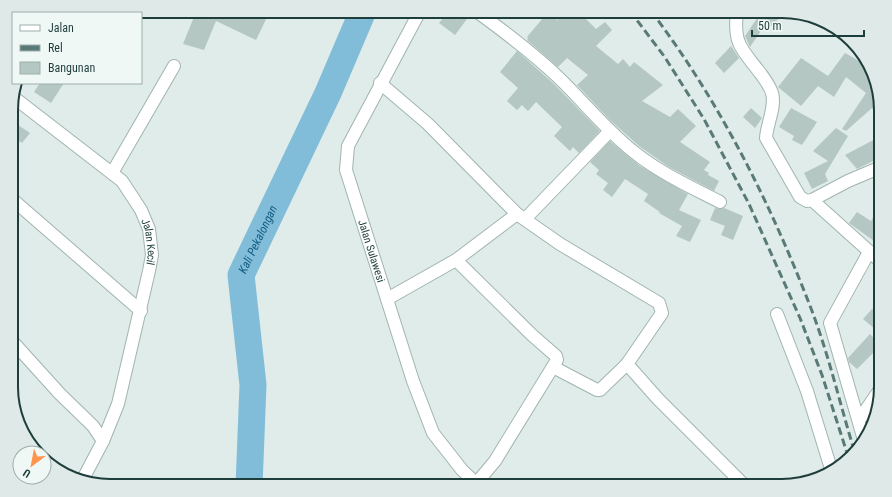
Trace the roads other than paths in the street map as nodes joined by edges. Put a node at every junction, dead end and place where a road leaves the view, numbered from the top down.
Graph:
1 (416, 18) edge
2 (486, 18) edge
3 (737, 18) edge
4 (174, 66) dead end
5 (380, 83) junction
6 (19, 101) edge
7 (610, 131) junction
8 (874, 170) edge
9 (112, 173) junction
10 (812, 200) junction
11 (720, 202) dead end
12 (18, 204) edge
13 (521, 216) junction
14 (869, 252) junction
15 (874, 256) edge
16 (456, 260) junction
17 (387, 299) junction
18 (141, 311) junction
19 (778, 314) dead end
20 (18, 348) edge
21 (627, 364) junction
22 (553, 367) junction
23 (873, 400) edge
24 (859, 420) junction
25 (862, 433) edge
26 (103, 441) junction
27 (830, 466) edge
28 (85, 476) edge
29 (471, 479) edge
30 (481, 479) edge
31 (738, 479) edge

1 - 5 street, Jalan Sulawesi
2 - 7 street
3 - 10 street
4 - 9 street
5 - 13 street
5 - 17 street, Jalan Sulawesi
6 - 9 street, Jalan Kecil
7 - 11 street
7 - 13 street
8 - 10 street
9 - 18 street, Jalan Kecil
10 - 14 street
12 - 18 street
13 - 16 street
13 - 21 street
14 - 15 street
14 - 24 street
16 - 17 street
16 - 22 street
17 - 29 street, Jalan Sulawesi
18 - 26 street, Jalan Kecil
19 - 27 street
20 - 26 street
21 - 22 street
21 - 31 street
22 - 30 street
23 - 24 street
24 - 25 street
26 - 28 street, Jalan Kecil

